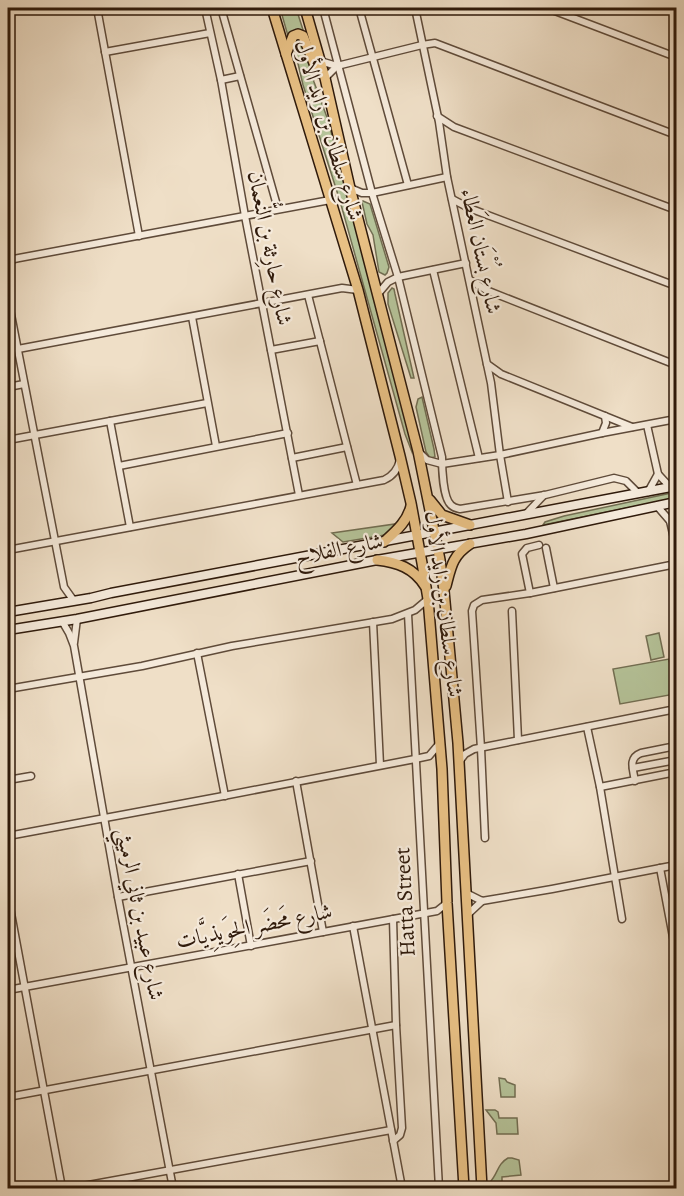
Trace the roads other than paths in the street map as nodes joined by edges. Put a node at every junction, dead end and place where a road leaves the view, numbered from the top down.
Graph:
1 (97, 8) edge
2 (205, 8) edge
3 (221, 8) edge
4 (272, 8) edge
5 (305, 8) edge
6 (323, 8) edge
7 (359, 8) edge
8 (415, 8) edge
9 (547, 8) edge
10 (210, 33) junction
11 (422, 45) junction
12 (105, 52) junction
13 (286, 54) junction
14 (373, 57) junction
15 (676, 57) edge
16 (320, 61) junction
17 (338, 66) junction
18 (240, 76) junction
19 (325, 78) junction
20 (220, 80) junction
21 (327, 88) junction
22 (437, 116) junction
23 (454, 127) junction
24 (440, 133) junction
25 (676, 135) edge
26 (447, 177) junction
27 (408, 185) junction
28 (350, 188) junction
29 (372, 193) junction
30 (452, 199) junction
31 (330, 200) junction
32 (470, 208) junction
33 (278, 209) junction
34 (676, 210) edge
35 (245, 216) junction
36 (457, 220) junction
37 (139, 236) junction
38 (466, 263) junction
39 (8, 264) edge
40 (433, 270) junction
41 (353, 275) junction
42 (398, 277) junction
43 (470, 280) junction
44 (676, 286) edge
45 (342, 288) junction
46 (358, 290) junction
47 (486, 290) junction
48 (308, 295) junction
49 (377, 295) junction
50 (472, 296) junction
51 (8, 299) edge
52 (261, 303) junction
53 (192, 317) junction
54 (320, 341) junction
55 (18, 349) junction
56 (271, 350) junction
57 (487, 364) junction
58 (676, 365) edge
59 (501, 374) junction
60 (490, 382) junction
61 (24, 384) junction
62 (8, 387) edge
63 (207, 403) junction
64 (605, 416) junction
65 (676, 419) edge
66 (110, 421) junction
67 (647, 425) junction
68 (633, 427) junction
69 (288, 433) junction
70 (602, 433) junction
71 (33, 435) junction
72 (8, 440) edge
73 (216, 446) junction
74 (347, 447) junction
75 (418, 451) junction
76 (500, 455) junction
77 (400, 456) junction
78 (292, 458) junction
79 (479, 458) junction
80 (442, 464) junction
81 (119, 466) junction
82 (658, 474) junction
83 (357, 485) junction
84 (673, 487) edge
85 (648, 492) junction
86 (638, 493) junction
87 (299, 495) junction
88 (427, 495) junction
89 (545, 495) junction
90 (508, 502) junction
91 (411, 503) junction
92 (676, 504) edge
93 (657, 506) junction
94 (525, 515) junction
95 (673, 521) edge
96 (470, 525) junction
97 (130, 528) junction
98 (434, 532) junction
99 (417, 535) junction
100 (55, 541) junction
101 (384, 542) junction
102 (470, 544) junction
103 (676, 547) edge
104 (438, 549) junction
105 (8, 550) edge
106 (420, 552) junction
107 (377, 560) junction
108 (676, 564) edge
109 (64, 587) junction
110 (554, 588) junction
111 (444, 591) junction
112 (530, 593) junction
113 (427, 594) junction
114 (74, 601) junction
115 (60, 603) junction
116 (512, 611) dead end
117 (8, 612) edge
118 (408, 614) junction
119 (77, 619) junction
120 (62, 621) junction
121 (373, 622) junction
122 (8, 630) edge
123 (74, 646) junction
124 (197, 653) junction
125 (79, 676) junction
126 (8, 688) edge
127 (676, 709) edge
128 (588, 727) junction
129 (518, 740) junction
130 (440, 743) junction
131 (458, 743) junction
132 (676, 746) edge
133 (477, 748) junction
134 (429, 756) junction
135 (415, 759) junction
136 (676, 760) edge
137 (459, 762) junction
138 (380, 765) junction
139 (633, 768) junction
140 (442, 769) junction
141 (676, 772) edge
142 (31, 776) dead end
143 (8, 780) edge
144 (635, 780) junction
145 (296, 781) junction
146 (600, 787) junction
147 (225, 796) junction
148 (104, 818) junction
149 (8, 836) edge
150 (485, 838) dead end
151 (311, 861) junction
152 (676, 865) edge
153 (660, 868) junction
154 (238, 874) junction
155 (616, 876) junction
156 (466, 893) junction
157 (8, 897) edge
158 (118, 897) junction
159 (482, 901) junction
160 (447, 903) junction
161 (437, 911) junction
162 (423, 914) junction
163 (447, 914) junction
164 (467, 915) junction
165 (393, 919) junction
166 (622, 919) dead end
167 (353, 926) junction
168 (323, 932) junction
169 (251, 946) junction
170 (676, 953) edge
171 (132, 967) junction
172 (24, 987) junction
173 (8, 990) edge
174 (396, 1025) junction
175 (372, 1030) junction
176 (152, 1070) junction
177 (44, 1090) junction
178 (8, 1097) edge
179 (391, 1130) junction
180 (393, 1141) junction
181 (169, 1170) junction
182 (62, 1188) edge
183 (72, 1188) edge
184 (173, 1188) edge
185 (402, 1188) edge
186 (439, 1188) edge
187 (464, 1188) edge
188 (482, 1188) edge

1 - 12 street
2 - 10 street, شارع حارِثة بن النُّعمان
3 - 18 street
4 - 13 main road, شارع سلطان بن زايد الأول
5 - 16 main road, شارع سلطان بن زايد الأول
6 - 17 street
7 - 14 street
8 - 11 street, شارع بُسْتَان العَطاء
9 - 15 street
10 - 12 street
10 - 20 street, شارع حارِثة بن النُّعمان
11 - 14 street
11 - 22 street, شارع بُسْتَان العَطاء
11 - 25 street
12 - 37 street
13 - 21 main road
13 - 31 main road, شارع سلطان بن زايد الأول
14 - 17 street
14 - 27 street
16 - 17 street
16 - 19 main road, شارع سلطان بن زايد الأول
17 - 19 street
17 - 29 street
18 - 20 street
18 - 33 street
19 - 21 main road, شارع سلطان بن زايد الأول
20 - 35 street, شارع حارِثة بن النُّعمان
21 - 28 main road, شارع سلطان بن زايد الأول
22 - 23 street
22 - 24 street, شارع بُسْتَان العَطاء
23 - 24 street
23 - 34 street
24 - 26 street, شارع بُسْتَان العَطاء
26 - 27 street
26 - 30 street, شارع بُسْتَان العَطاء
27 - 29 street
28 - 29 street
28 - 49 main road, شارع سلطان بن زايد الأول
29 - 42 street
30 - 32 street
30 - 36 street, شارع بُسْتَان العَطاء
31 - 33 street
31 - 41 main road, شارع سلطان بن زايد الأول
32 - 36 street
32 - 44 street
33 - 35 street
35 - 37 street
35 - 52 street, شارع حارِثة بن النُّعمان
36 - 38 street, شارع بُسْتَان العَطاء
37 - 39 street
38 - 40 street
38 - 43 street, شارع بُسْتَان العَطاء
40 - 42 street
40 - 79 street
41 - 45 street
41 - 46 main road, شارع سلطان بن زايد الأول
42 - 49 street
42 - 80 street
43 - 47 street
43 - 50 street, شارع بُسْتَان العَطاء
45 - 46 street
45 - 48 street
46 - 77 main road, شارع سلطان بن زايد الأول
47 - 50 street
47 - 58 street
48 - 52 street
48 - 54 street
49 - 75 main road, شارع سلطان بن زايد الأول
50 - 57 street, شارع بُسْتَان العَطاء
51 - 55 street
52 - 53 street
52 - 56 street, شارع حارِثة بن النُّعمان
53 - 55 street
53 - 63 street
54 - 56 street
54 - 74 street
55 - 61 street
56 - 69 street, شارع حارِثة بن النُّعمان
57 - 59 street
57 - 60 street, شارع بُسْتَان العَطاء
59 - 60 street
59 - 64 street
60 - 76 street, شارع بُسْتَان العَطاء
61 - 62 street
61 - 71 street
63 - 66 street
63 - 73 street
64 - 68 street
64 - 70 street
65 - 67 street
66 - 71 street
66 - 81 street
67 - 68 street
67 - 82 street
68 - 70 street
69 - 73 street
69 - 78 street, شارع حارِثة بن النُّعمان
70 - 76 street
71 - 72 street
71 - 100 street
73 - 81 street
74 - 78 street
74 - 83 street
75 - 80 street
75 - 88 main road, شارع سلطان بن زايد الأول
76 - 79 street
76 - 90 street, شارع بُسْتَان العَطاء
77 - 83 street
77 - 91 main road, شارع سلطان بن زايد الأول
78 - 87 street, شارع حارِثة بن النُّعمان
79 - 80 street
80 - 90 street
81 - 97 street
82 - 84 street
82 - 85 street
83 - 87 street
84 - 85 main road, شارع الفلاح
85 - 86 main road, شارع الفلاح
86 - 89 street
86 - 94 main road, شارع الفلاح
87 - 97 street
88 - 96 main road
88 - 98 main road, شارع سلطان بن زايد الأول
89 - 90 street
89 - 94 street
91 - 99 main road, شارع سلطان بن زايد الأول
91 - 101 main road
92 - 93 main road, شارع الفلاح
92 - 95 street
93 - 95 street
93 - 102 main road, شارع الفلاح
94 - 96 main road, شارع الفلاح
95 - 103 street
96 - 98 main road, شارع الفلاح
97 - 100 street
98 - 99 main road, شارع الفلاح
98 - 104 main road, شارع سلطان بن زايد الأول
99 - 101 main road, شارع الفلاح
99 - 106 main road, شارع سلطان بن زايد الأول
100 - 105 street
100 - 109 street
101 - 114 main road, شارع الفلاح
102 - 104 main road, شارع الفلاح
102 - 111 main road
104 - 106 main road, شارع الفلاح
104 - 111 main road, شارع سلطان بن زايد الأول
106 - 107 main road, شارع الفلاح
106 - 113 main road, شارع سلطان بن زايد الأول
107 - 113 main road
107 - 119 main road, شارع الفلاح
108 - 110 street
109 - 114 street
109 - 115 street
110 - 112 street
110 - 112 street
111 - 131 main road, شارع سلطان بن زايد الأول
112 - 133 street, شارع سلطان بن زايد الأول
113 - 118 street
113 - 130 main road, شارع سلطان بن زايد الأول
114 - 115 main road, شارع الفلاح
115 - 117 main road, شارع الفلاح
116 - 129 street
118 - 121 street
118 - 135 street, Hatta Street
119 - 120 main road, شارع الفلاح
119 - 123 street, شارع عبيد بن ثاني الرميثي
120 - 122 main road, شارع الفلاح
120 - 123 street, شارع عبيد بن ثاني الرميثي
121 - 124 street
121 - 138 street
123 - 125 street, شارع عبيد بن ثاني الرميثي
124 - 125 street
124 - 147 street
125 - 126 street
125 - 148 street, شارع عبيد بن ثاني الرميثي
127 - 128 street
128 - 129 street
128 - 146 street
129 - 133 street
130 - 134 street
130 - 140 main road, شارع سلطان بن زايد الأول
131 - 133 street
131 - 137 main road, شارع سلطان بن زايد الأول
132 - 139 street
133 - 137 street
133 - 150 street, شارع سلطان بن زايد الأول
134 - 135 street
134 - 140 street
135 - 138 street
135 - 162 street, Hatta Street
136 - 139 street
137 - 156 main road, شارع سلطان بن زايد الأول
138 - 145 street
139 - 144 street
140 - 160 main road, شارع سلطان بن زايد الأول
141 - 144 street
142 - 143 street
144 - 146 street
145 - 147 street
145 - 151 street
146 - 155 street
147 - 148 street
148 - 149 street
148 - 158 street, شارع عبيد بن ثاني الرميثي
151 - 154 street
151 - 168 street
152 - 153 street
153 - 155 street
153 - 170 street
154 - 158 street
154 - 169 street
155 - 159 street
155 - 166 street
156 - 159 street
156 - 164 main road, شارع سلطان بن زايد الأول
157 - 172 street
158 - 171 street, شارع عبيد بن ثاني الرميثي
159 - 164 street
160 - 161 street, شارع مَحضَر الحِوَيذِيَّات
160 - 163 main road, شارع سلطان بن زايد الأول
161 - 162 street, شارع مَحضَر الحِوَيذِيَّات
161 - 163 street, شارع مَحضَر الحِوَيذِيَّات
162 - 165 street, شارع مَحضَر الحِوَيذِيَّات
162 - 186 street, Hatta Street
163 - 187 main road, شارع سلطان بن زايد الأول
164 - 188 main road, شارع سلطان بن زايد الأول
165 - 167 street, شارع مَحضَر الحِوَيذِيَّات
165 - 174 street
167 - 168 street, شارع مَحضَر الحِوَيذِيَّات
167 - 175 street
168 - 169 street, شارع مَحضَر الحِوَيذِيَّات
169 - 171 street, شارع مَحضَر الحِوَيذِيَّات
171 - 172 street, شارع مَحضَر الحِوَيذِيَّات
171 - 176 street, شارع عبيد بن ثاني الرميثي
172 - 173 street, شارع مَحضَر الحِوَيذِيَّات
172 - 177 street
174 - 175 street
174 - 180 street
175 - 176 street
175 - 179 street
176 - 177 street
176 - 181 street, شارع عبيد بن ثاني الرميثي
177 - 178 street
177 - 182 street
179 - 180 street
179 - 181 street
180 - 185 street
181 - 183 street
181 - 184 street, شارع عبيد بن ثاني الرميثي

